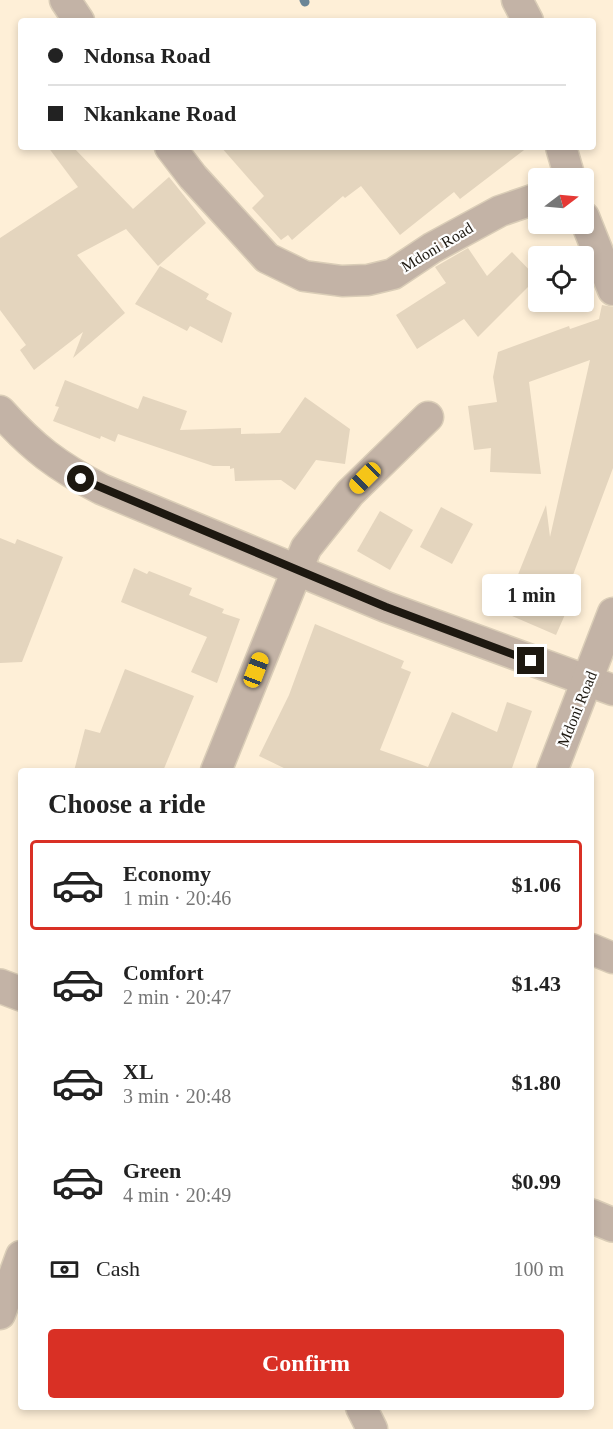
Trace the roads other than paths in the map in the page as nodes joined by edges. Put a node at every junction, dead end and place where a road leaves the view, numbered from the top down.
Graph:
1 (65, 0) edge
2 (518, 0) edge
3 (77, 18) edge
4 (527, 18) edge
5 (172, 150) edge
6 (562, 150) edge
7 (567, 168) edge
8 (528, 201) edge
9 (591, 234) edge
10 (613, 290) edge
11 (0, 411) edge
12 (428, 417) dead end
13 (296, 568) junction
14 (613, 613) edge
15 (601, 685) edge
16 (217, 768) edge
17 (554, 768) edge
18 (594, 951) edge
19 (613, 958) edge
20 (0, 986) edge
21 (18, 993) edge
22 (594, 1217) edge
23 (613, 1225) edge
24 (18, 1264) edge
25 (0, 1314) edge
26 (363, 1410) edge
27 (372, 1429) edge

1 - 3 street
2 - 4 street
5 - 8 street, Mdoni Road
6 - 7 street
9 - 10 street
11 - 13 street
12 - 13 street
13 - 15 street
13 - 16 street
14 - 15 street, Mdoni Road
15 - 17 street, Mdoni Road
18 - 19 street
20 - 21 street
22 - 23 street
24 - 25 street
26 - 27 street

